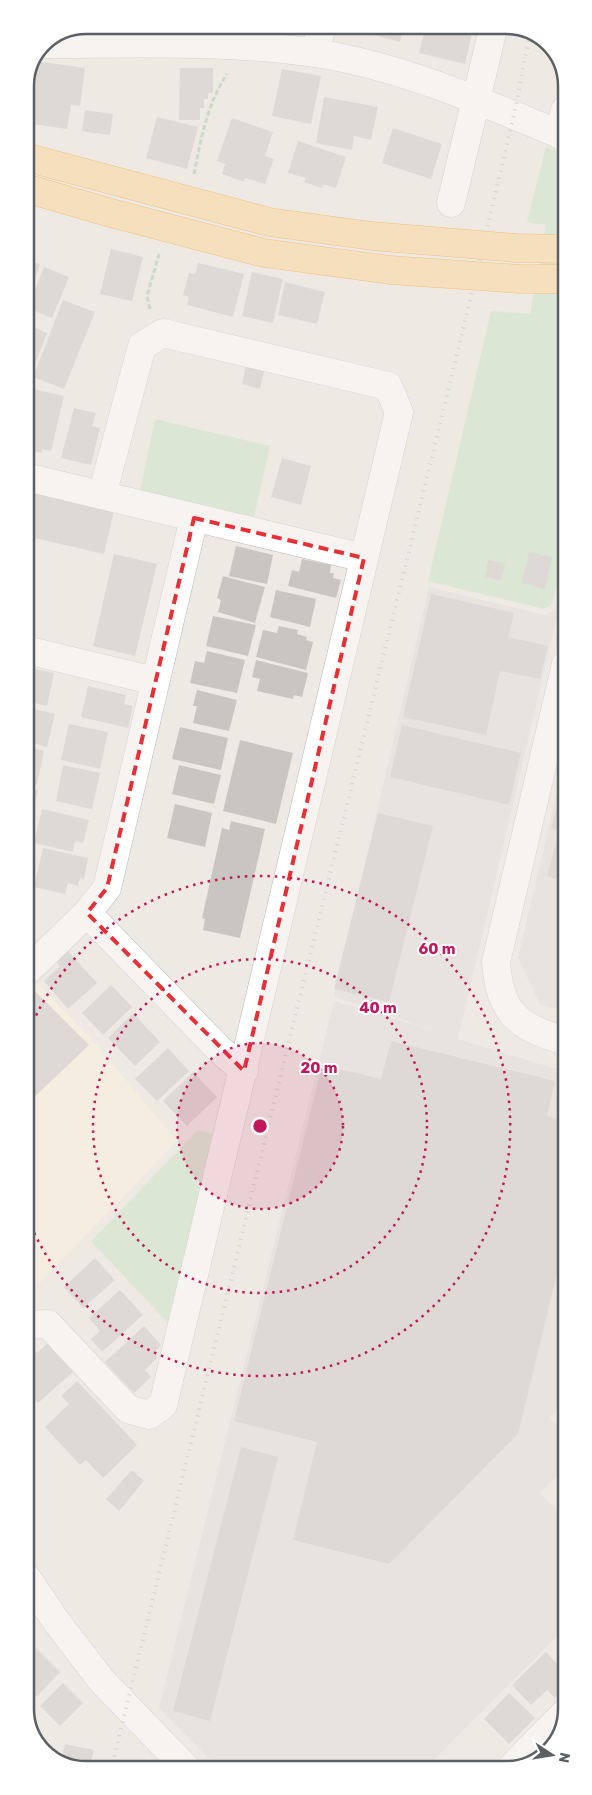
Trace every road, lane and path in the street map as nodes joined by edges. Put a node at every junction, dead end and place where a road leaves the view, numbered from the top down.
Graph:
1 (104, 34) edge
2 (320, 34) edge
3 (492, 34) edge
4 (61, 41) edge
5 (315, 53) junction
6 (476, 100) junction
7 (558, 125) edge
8 (34, 159) edge
9 (34, 191) edge
10 (451, 204) dead end
11 (558, 249) edge
12 (558, 279) edge
13 (34, 479) edge
14 (102, 495) junction
15 (194, 518) junction
16 (364, 558) junction
17 (34, 652) edge
18 (155, 681) junction
19 (558, 698) edge
20 (87, 913) junction
21 (34, 964) edge
22 (558, 1039) edge
23 (244, 1072) junction
24 (34, 1325) edge
25 (34, 1588) edge
26 (556, 1722) edge
27 (520, 1759) edge
28 (179, 1761) edge

1 - 4 street
1 - 5 street
2 - 5 street
3 - 6 street
5 - 6 street
6 - 7 street
6 - 10 street
8 - 11 highway, bridge
9 - 12 highway, bridge
13 - 14 street
14 - 15 street
14 - 16 street
15 - 16 street
15 - 18 street
16 - 23 street
17 - 18 street
18 - 20 street
19 - 22 street
20 - 21 street
20 - 23 street
23 - 24 street
25 - 28 street
26 - 27 street

